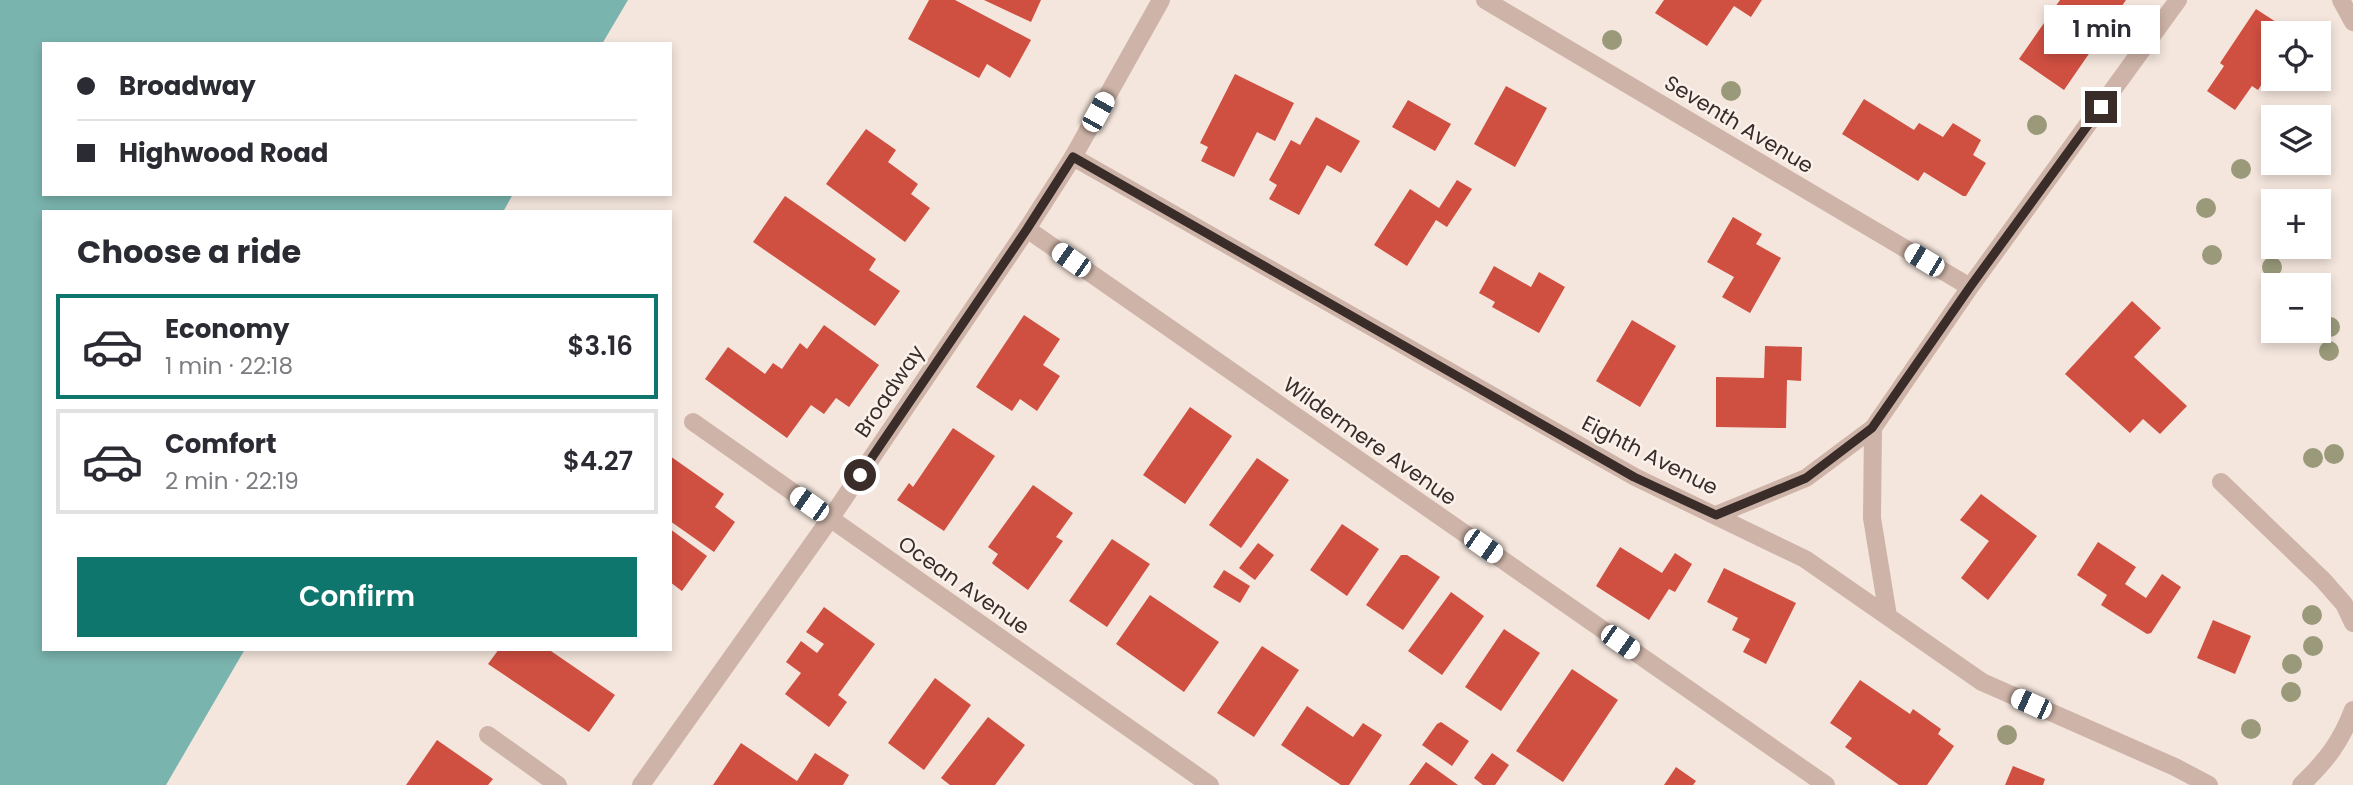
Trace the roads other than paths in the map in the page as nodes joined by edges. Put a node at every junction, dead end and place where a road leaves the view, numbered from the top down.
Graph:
1 (1161, 0) edge
2 (1485, 0) edge
3 (2178, 0) edge
4 (2342, 0) edge
5 (2353, 22) edge
6 (1073, 157) junction
7 (1027, 229) junction
8 (1970, 287) junction
9 (693, 422) dead end
10 (1872, 428) junction
11 (2221, 482) dead end
12 (1716, 515) junction
13 (830, 519) junction
14 (1888, 616) junction
15 (2353, 623) edge
16 (2353, 710) edge
17 (488, 736) dead end
18 (558, 785) edge
19 (641, 785) edge
20 (1210, 785) edge
21 (1826, 785) edge
22 (2209, 785) edge
23 (2301, 785) edge

1 - 6 street, Broadway
2 - 8 street, Seventh Avenue
3 - 8 street
4 - 5 street
6 - 7 street, Broadway
6 - 12 street, Eighth Avenue
7 - 13 street, Broadway
7 - 21 street, Wildermere Avenue
8 - 10 street
9 - 13 street, Ocean Avenue
10 - 12 street
10 - 14 street
11 - 15 street
12 - 14 street, Eighth Avenue
13 - 19 street, Broadway
13 - 20 street, Ocean Avenue
14 - 22 street, Eighth Avenue
16 - 23 street
17 - 18 street

